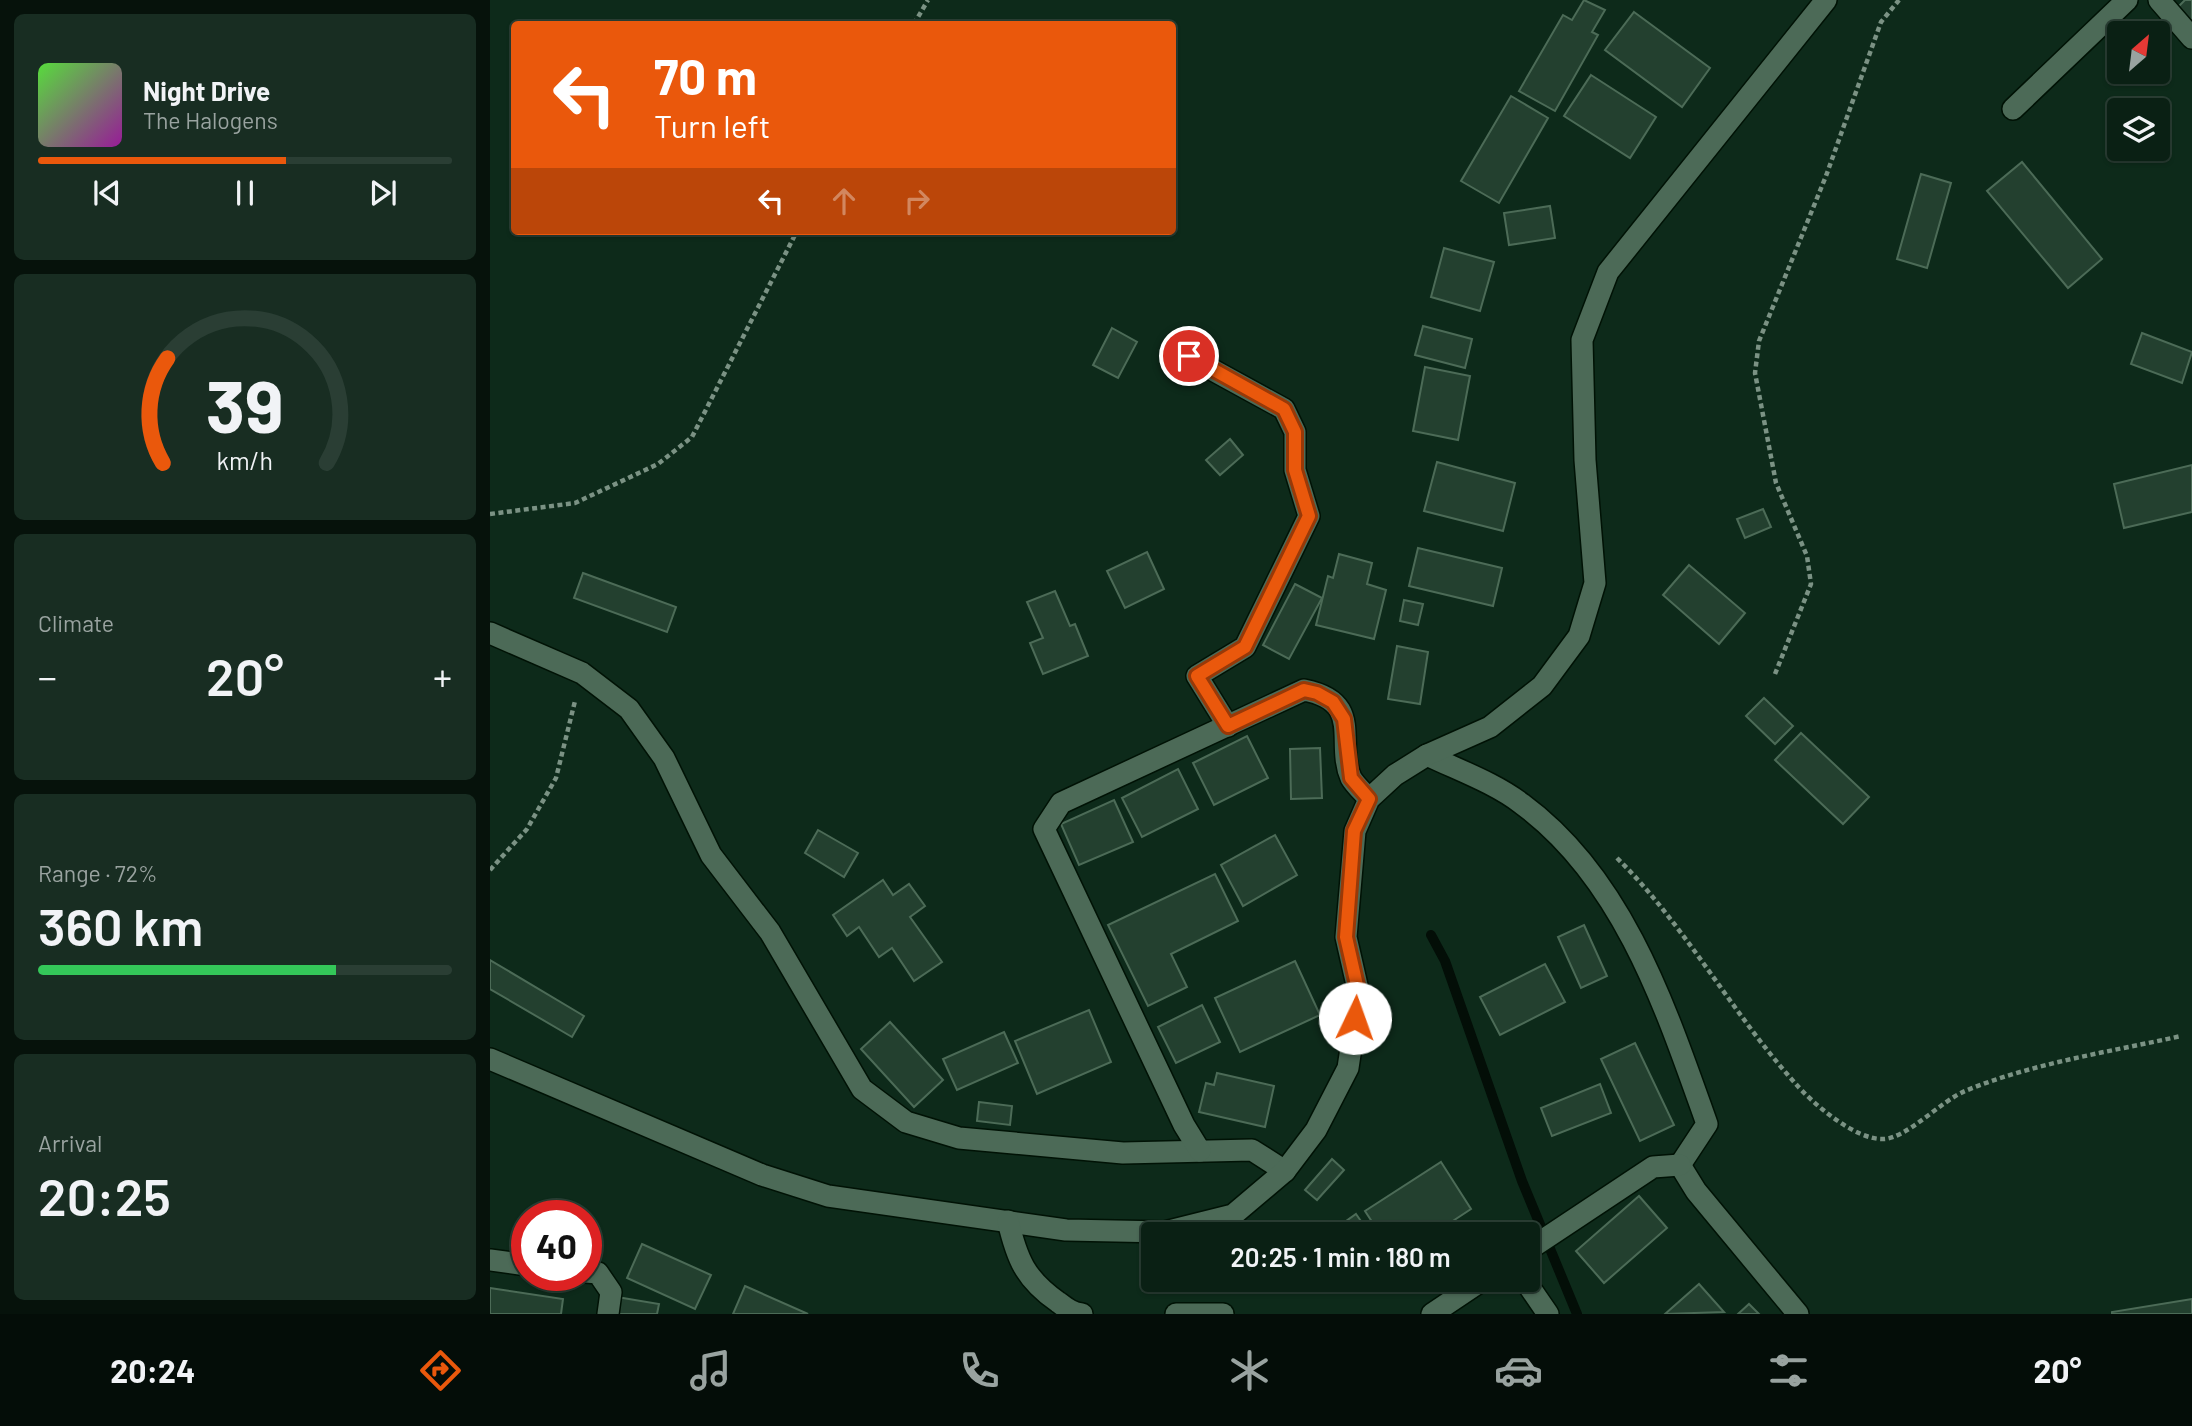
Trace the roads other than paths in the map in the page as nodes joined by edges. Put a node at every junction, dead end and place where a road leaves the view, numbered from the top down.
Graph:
1 (1826, 0) edge
2 (2127, 0) edge
3 (2159, 0) edge
4 (2192, 38) edge
5 (2013, 109) dead end
6 (1189, 356) dead end
7 (490, 633) edge
8 (1228, 726) junction
9 (1427, 755) junction
10 (1369, 799) junction
11 (490, 1059) edge
12 (1200, 1151) junction
13 (1680, 1165) junction
14 (1285, 1171) junction
15 (1008, 1221) junction
16 (1540, 1242) edge
17 (490, 1260) edge
18 (511, 1263) edge
19 (602, 1279) edge
20 (1465, 1292) edge
21 (1533, 1292) edge
22 (608, 1314) edge
23 (1082, 1314) edge
24 (1176, 1314) edge
25 (1223, 1314) edge
26 (1432, 1314) edge
27 (1548, 1314) edge
28 (1798, 1314) edge

1 - 9 street
2 - 5 street
3 - 4 street
6 - 8 street
7 - 12 street
8 - 10 street
8 - 12 street
9 - 10 street
9 - 13 street
10 - 14 street
11 - 15 street
12 - 14 street
13 - 16 street
13 - 28 street
14 - 15 street
15 - 23 street
17 - 18 street
19 - 22 street
20 - 26 street
21 - 27 street
24 - 25 street

